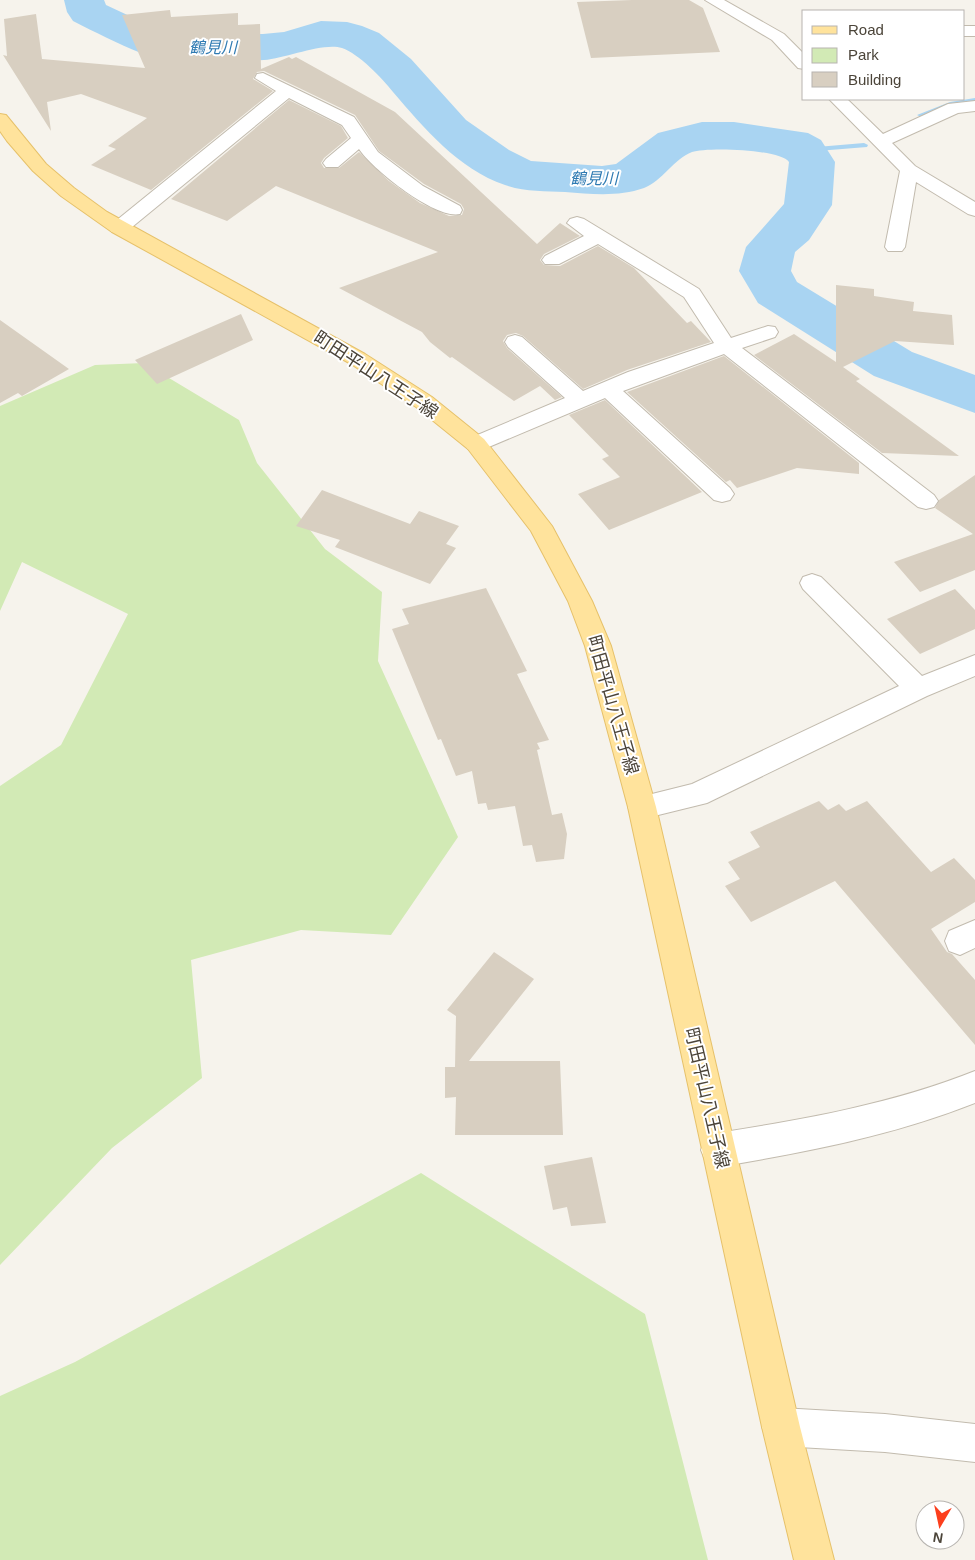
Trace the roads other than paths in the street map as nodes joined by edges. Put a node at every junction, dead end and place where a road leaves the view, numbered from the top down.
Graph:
1 (713, 0) edge
2 (802, 36) edge
3 (778, 38) junction
4 (802, 62) edge
5 (263, 78) dead end
6 (288, 90) junction
7 (839, 100) edge
8 (975, 106) edge
9 (0, 119) edge
10 (360, 139) junction
11 (881, 142) junction
12 (332, 163) dead end
13 (909, 170) junction
14 (453, 210) dead end
15 (975, 210) edge
16 (577, 223) dead end
17 (119, 228) junction
18 (598, 236) junction
19 (895, 247) dead end
20 (552, 260) dead end
21 (768, 332) dead end
22 (515, 342) dead end
23 (725, 345) junction
24 (607, 388) junction
25 (580, 400) junction
26 (476, 444) junction
27 (722, 494) dead end
28 (926, 501) dead end
29 (812, 583) dead end
30 (975, 665) edge
31 (918, 689) junction
32 (642, 807) junction
33 (975, 1087) edge
34 (718, 1150) junction
35 (781, 1427) junction
36 (975, 1443) edge
37 (814, 1560) edge

1 - 3 street
2 - 3 street
3 - 4 street
5 - 6 street
6 - 10 street
6 - 17 street
7 - 11 street
8 - 11 street
9 - 17 main road, 町田平山八王子線
10 - 12 street
10 - 14 street
11 - 13 street
13 - 15 street
13 - 19 street
16 - 18 street
17 - 26 main road, 町田平山八王子線
18 - 20 street
18 - 23 street
21 - 23 street
22 - 25 street
23 - 24 street
23 - 28 street
24 - 25 street
24 - 27 street
25 - 26 street
26 - 32 main road, 町田平山八王子線
29 - 31 street
30 - 31 street
31 - 32 street
32 - 34 main road, 町田平山八王子線
33 - 34 street
34 - 35 main road, 町田平山八王子線
35 - 36 street
35 - 37 main road, 町田平山八王子線

